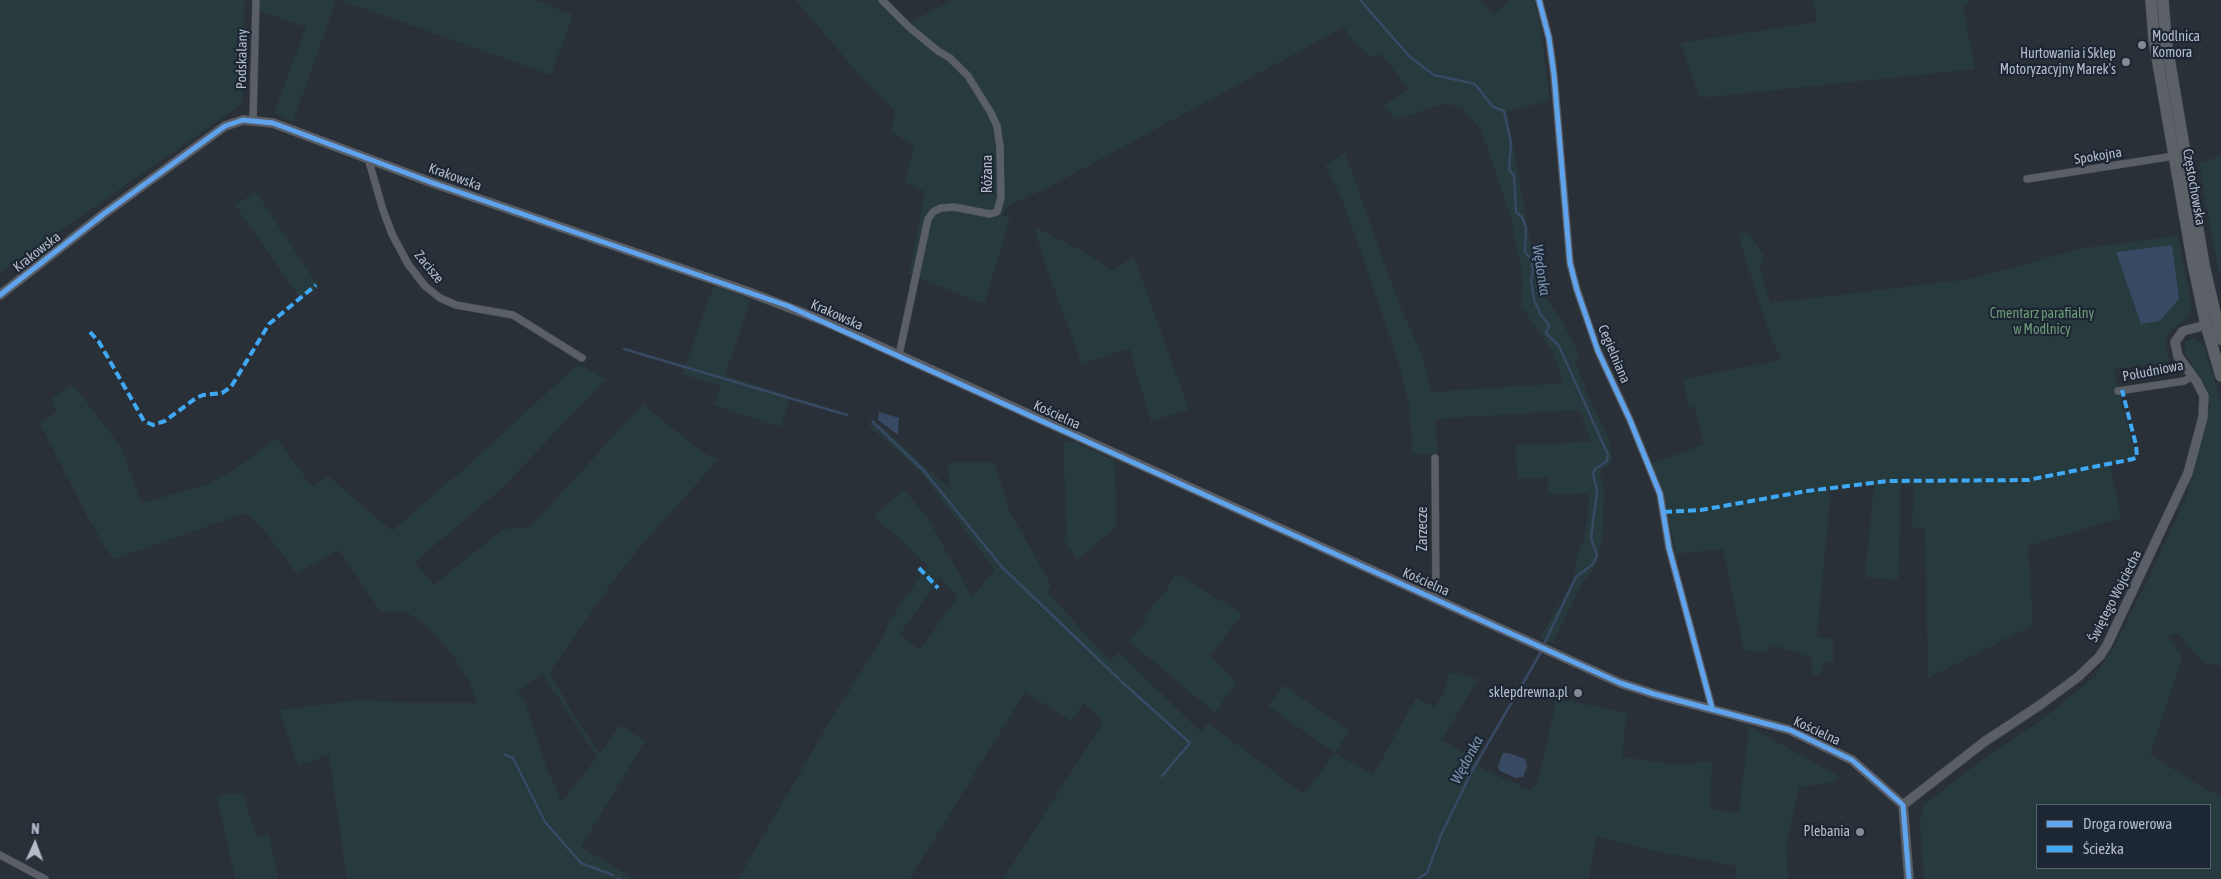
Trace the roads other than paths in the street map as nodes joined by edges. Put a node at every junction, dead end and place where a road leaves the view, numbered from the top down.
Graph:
1 (256, 0) edge
2 (882, 0) edge
3 (1539, 0) edge
4 (2151, 0) edge
5 (2163, 0) edge
6 (253, 120) junction
7 (2174, 156) junction
8 (368, 158) junction
9 (2027, 179) dead end
10 (0, 295) edge
11 (2214, 321) edge
12 (2221, 339) edge
13 (899, 355) junction
14 (582, 358) dead end
15 (938, 372) joint
16 (2193, 376) junction
17 (2221, 376) edge
18 (2118, 391) dead end
19 (1436, 458) dead end
20 (1436, 599) junction
21 (1712, 708) junction
22 (1903, 805) junction
23 (0, 856) edge
24 (45, 879) edge
25 (1909, 879) edge

1 - 6 street, Podskalany
2 - 13 street, Różana
3 - 21 street, Cegielniana
4 - 7 main road, Częstochowska
5 - 11 main road, Częstochowska
6 - 8 street, Krakowska
6 - 10 street, Krakowska
7 - 9 street, Spokojna
7 - 11 main road, Częstochowska
8 - 13 street, Krakowska
8 - 14 street, Zacisze
11 - 12 main road, Częstochowska
11 - 16 street, Świętego Wojciecha
11 - 17 main road, Częstochowska
13 - 15 street, Krakowska
15 - 20 street, Kościelna
16 - 18 street, Południowa
16 - 22 street, Świętego Wojciecha
19 - 20 street, Zarzecze
20 - 21 street, Kościelna
21 - 22 street, Kościelna
22 - 25 street
23 - 24 street

